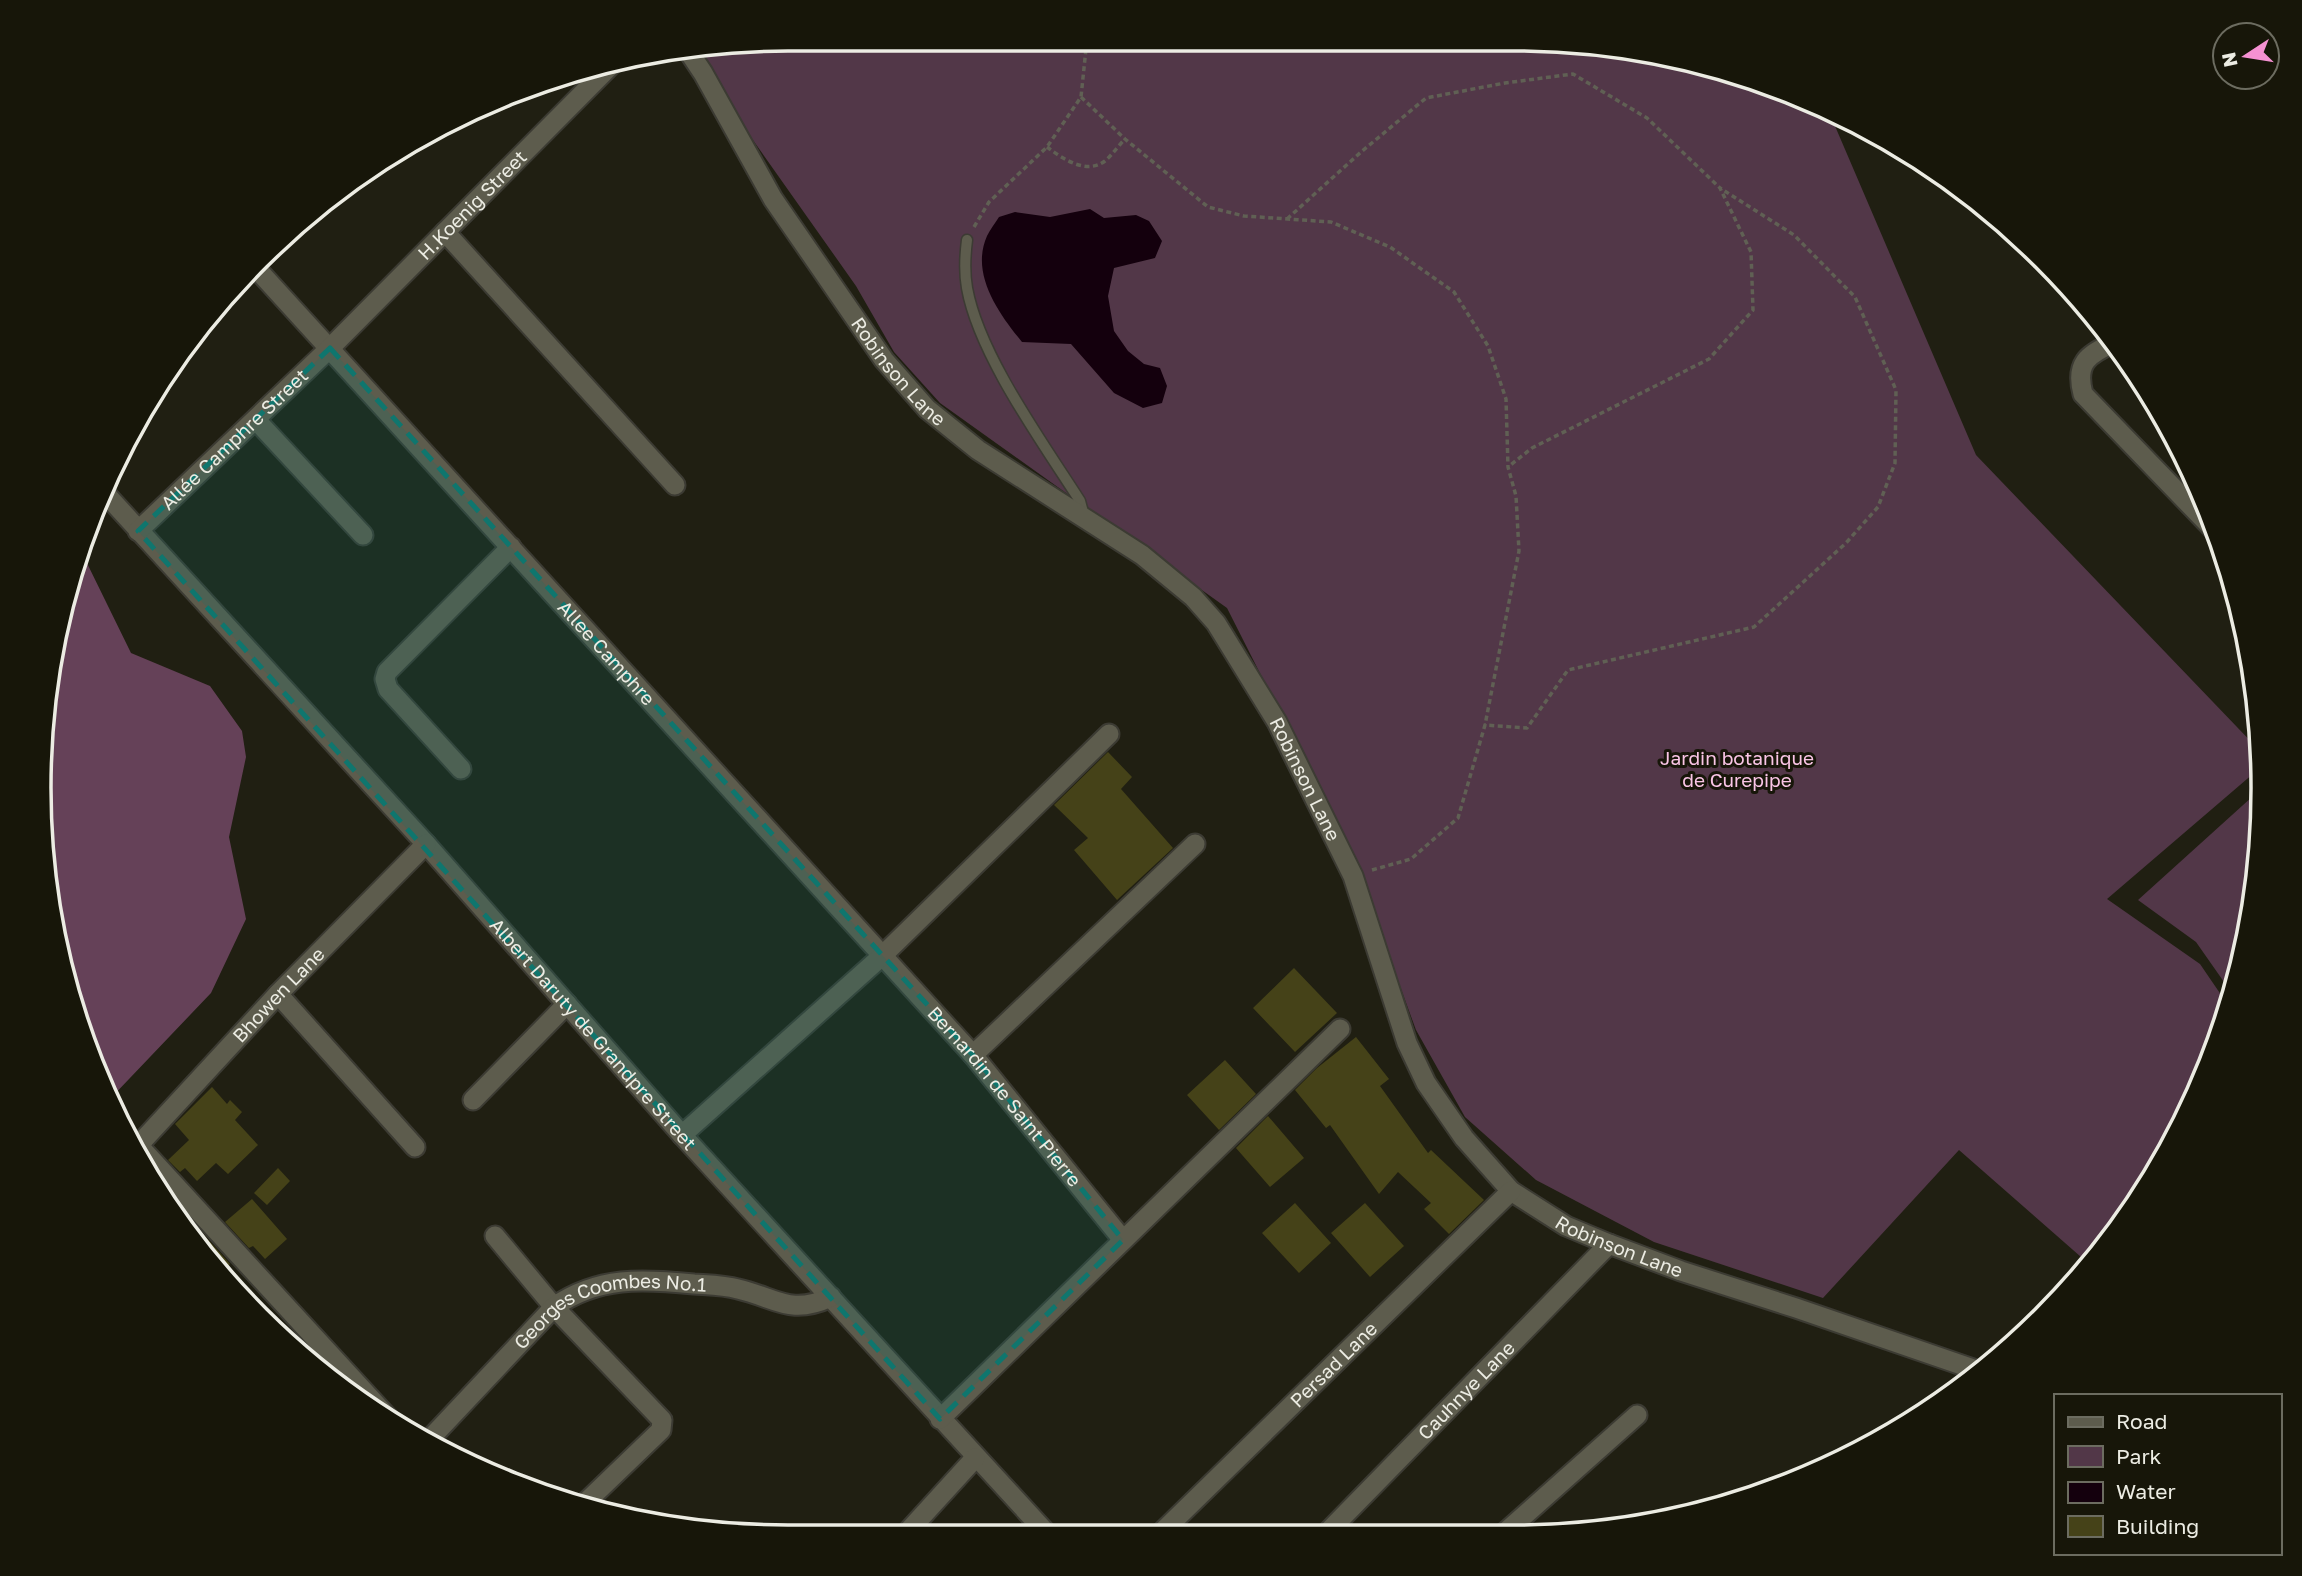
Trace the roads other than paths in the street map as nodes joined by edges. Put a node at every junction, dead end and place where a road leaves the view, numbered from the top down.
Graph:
1 (693, 57) edge
2 (601, 75) edge
3 (445, 232) junction
4 (967, 240) road end
5 (261, 273) edge
6 (2105, 347) edge
7 (330, 348) junction
8 (256, 420) junction
9 (675, 485) dead end
10 (110, 499) edge
11 (2198, 513) edge
12 (1084, 516) junction
13 (138, 531) junction
14 (363, 535) dead end
15 (510, 547) junction
16 (1109, 734) dead end
17 (461, 769) dead end
18 (426, 844) junction
19 (1195, 844) dead end
20 (882, 956) junction
21 (278, 994) junction
22 (567, 1004) junction
23 (1340, 1029) dead end
24 (973, 1055) junction
25 (474, 1100) dead end
26 (682, 1135) junction
27 (142, 1142) edge
28 (415, 1147) dead end
29 (160, 1174) edge
30 (1511, 1191) junction
31 (495, 1236) dead end
32 (1123, 1240) junction
33 (1609, 1244) junction
34 (831, 1297) junction
35 (554, 1307) junction
36 (1969, 1368) edge
37 (361, 1389) edge
38 (1637, 1415) dead end
39 (940, 1419) junction
40 (434, 1434) edge
41 (975, 1458) junction
42 (590, 1498) edge
43 (915, 1525) edge
44 (1038, 1525) edge
45 (1170, 1525) edge
46 (1336, 1525) edge
47 (1514, 1525) edge

1 - 12 street, Robinson Lane
2 - 3 street, H.Koenig Street
3 - 7 street, H.Koenig Street
3 - 9 street
4 - 12 lane
5 - 7 street, Allee Camphre
6 - 11 street
7 - 8 street, Allée Camphre Street
7 - 15 street, Allee Camphre
8 - 13 street, Allée Camphre Street
8 - 14 street
10 - 13 street, Albert Daruty de Grandpre Street
12 - 30 street, Robinson Lane
13 - 18 street, Albert Daruty de Grandpre Street
15 - 17 street
15 - 20 street, Allee Camphre
16 - 20 street
18 - 21 street, Bhowen Lane
18 - 22 street, Albert Daruty de Grandpre Street
19 - 24 street
20 - 24 street, Bernardin de Saint Pierre
20 - 26 street
21 - 27 street, Bhowen Lane
21 - 28 street
22 - 25 street
22 - 26 street, Albert Daruty de Grandpre Street
23 - 32 street
24 - 32 street, Bernardin de Saint Pierre
26 - 34 street, Albert Daruty de Grandpre Street
29 - 37 street
30 - 33 street, Robinson Lane
30 - 45 street, Persad Lane
31 - 35 street
32 - 39 street
33 - 36 street, Robinson Lane
33 - 46 street, Cauhnye Lane
34 - 35 street, Georges Coombes No.1
34 - 39 street, Albert Daruty de Grandpre Street
35 - 40 street, Georges Coombes No.1
35 - 42 street
38 - 47 street
39 - 41 street, Albert Daruty de Grandpre Street
41 - 43 street
41 - 44 street, Albert Daruty de Grandpre Street

